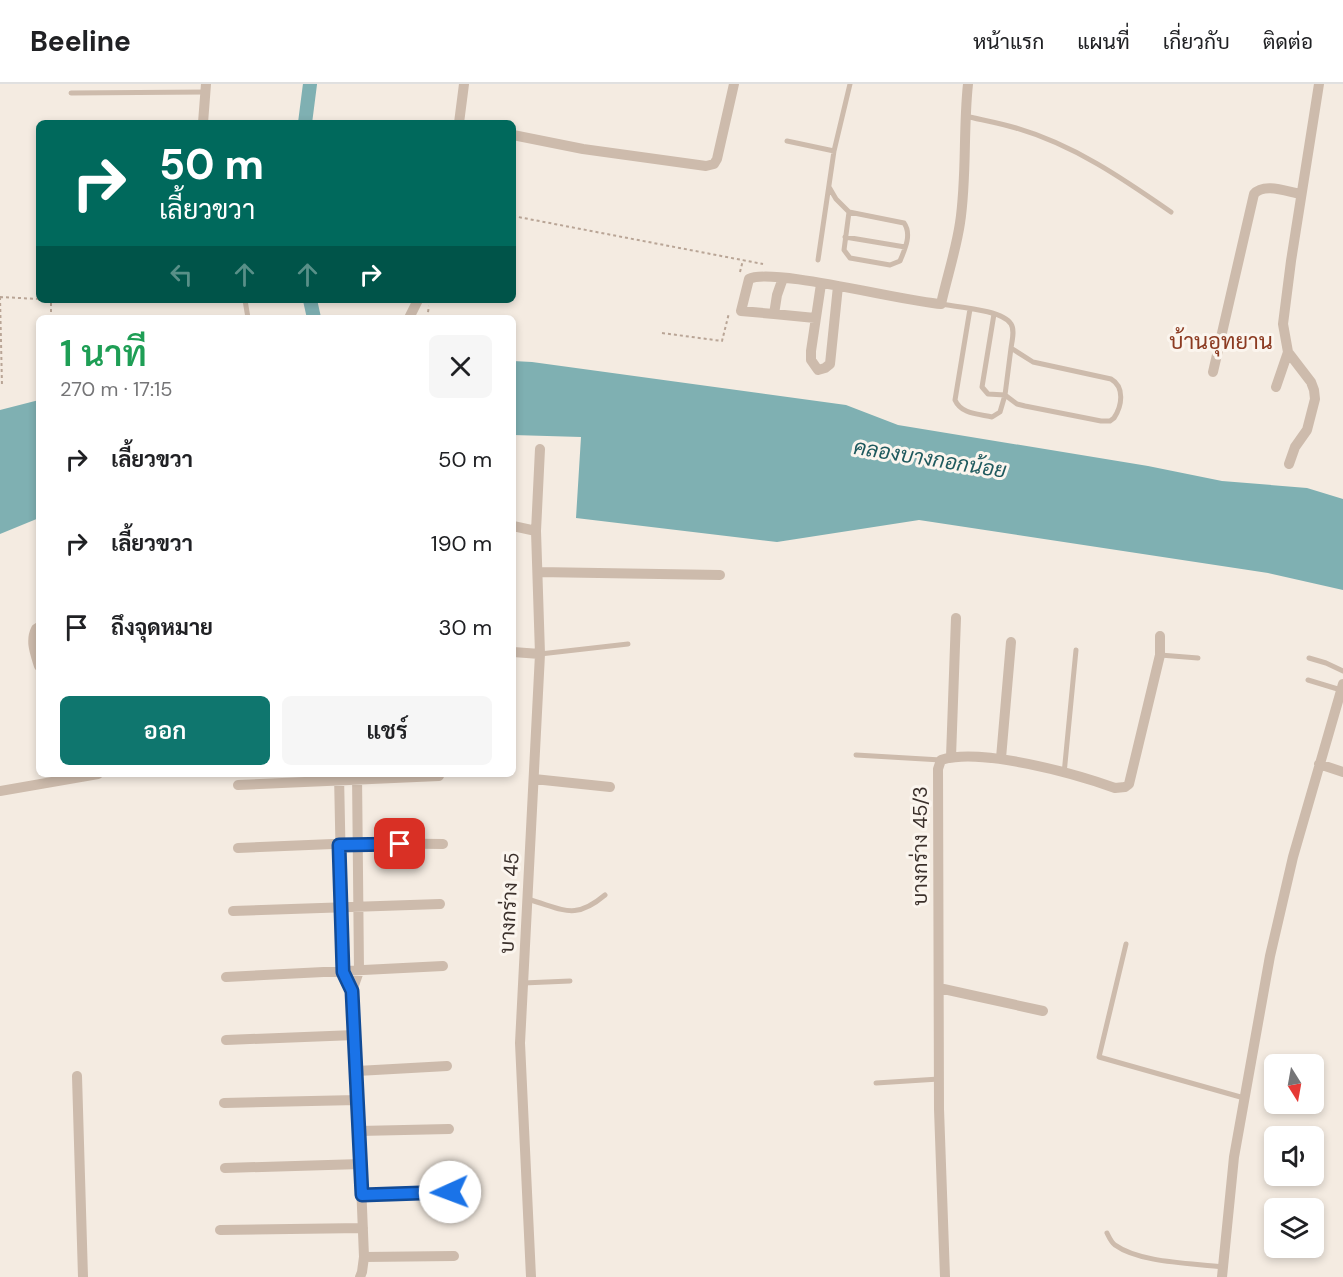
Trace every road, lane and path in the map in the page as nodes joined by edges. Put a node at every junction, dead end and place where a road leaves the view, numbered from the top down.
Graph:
1 (464, 84) edge
2 (734, 84) edge
3 (850, 84) edge
4 (968, 84) edge
5 (1319, 84) edge
6 (206, 88) edge
7 (71, 93) dead end
8 (965, 116) junction
9 (203, 120) edge
10 (459, 120) edge
11 (516, 136) edge
12 (787, 141) dead end
13 (834, 151) junction
14 (829, 187) junction
15 (1301, 194) junction
16 (849, 212) junction
17 (1171, 212) dead end
18 (516, 217) edge
19 (845, 237) junction
20 (905, 247) junction
21 (743, 260) junction
22 (818, 260) dead end
23 (772, 266) dead end
24 (740, 272) dead end
25 (783, 278) junction
26 (821, 284) junction
27 (838, 286) junction
28 (0, 297) edge
29 (36, 298) edge
30 (941, 304) junction
31 (731, 305) dead end
32 (970, 309) junction
33 (774, 314) junction
34 (994, 314) junction
35 (815, 318) junction
36 (662, 333) dead end
37 (1011, 348) junction
38 (1288, 352) junction
39 (1213, 372) dead end
40 (2, 386) dead end
41 (1276, 387) dead end
42 (1005, 395) junction
43 (540, 449) dead end
44 (1288, 464) dead end
45 (516, 527) edge
46 (536, 531) junction
47 (538, 572) junction
48 (720, 575) dead end
49 (956, 618) dead end
50 (36, 628) edge
51 (1160, 636) dead end
52 (1011, 642) dead end
53 (628, 644) dead end
54 (1076, 651) dead end
55 (516, 652) edge
56 (540, 654) junction
57 (1160, 655) junction
58 (36, 657) edge
59 (1198, 658) dead end
60 (1309, 658) dead end
61 (1343, 671) edge
62 (1308, 680) dead end
63 (1342, 687) edge
64 (856, 755) dead end
65 (1001, 758) junction
66 (946, 759) junction
67 (1319, 764) junction
68 (1343, 772) edge
69 (1064, 774) junction
70 (65, 777) edge
71 (339, 777) edge
72 (357, 777) edge
73 (534, 779) junction
74 (238, 785) dead end
75 (610, 787) dead end
76 (0, 791) edge
77 (357, 843) junction
78 (443, 844) dead end
79 (339, 845) junction
80 (238, 848) dead end
81 (605, 894) dead end
82 (527, 899) junction
83 (440, 904) dead end
84 (357, 908) junction
85 (340, 909) junction
86 (233, 911) dead end
87 (1126, 944) dead end
88 (443, 966) dead end
89 (359, 971) junction
90 (343, 972) junction
91 (226, 977) dead end
92 (570, 981) dead end
93 (523, 983) junction
94 (939, 988) junction
95 (352, 991) junction
96 (1043, 1011) dead end
97 (355, 1035) junction
98 (226, 1040) dead end
99 (447, 1066) dead end
100 (357, 1071) junction
101 (77, 1076) dead end
102 (939, 1079) junction
103 (876, 1083) dead end
104 (1245, 1098) junction
105 (357, 1100) junction
106 (224, 1103) dead end
107 (449, 1129) dead end
108 (359, 1131) junction
109 (361, 1164) junction
110 (225, 1168) dead end
111 (450, 1192) dead end
112 (362, 1195) junction
113 (363, 1228) junction
114 (220, 1230) dead end
115 (1107, 1233) dead end
116 (454, 1256) dead end
117 (364, 1257) junction
118 (1223, 1272) edge
119 (83, 1277) edge
120 (360, 1277) edge
121 (531, 1277) edge
122 (945, 1277) edge

1 - 10 street
2 - 11 street
3 - 13 lane
4 - 8 street
5 - 15 street
6 - 7 lane
6 - 9 street
8 - 17 lane
8 - 30 street
12 - 13 lane
13 - 14 lane
14 - 16 lane
14 - 22 lane
15 - 38 street
15 - 39 street
16 - 19 lane
16 - 20 lane
18 - 21 path
19 - 20 lane
19 - 20 lane
21 - 23 path
21 - 24 path
25 - 26 street
25 - 33 street
25 - 33 street
26 - 27 street
26 - 35 street
27 - 30 street
27 - 35 street
28 - 29 path
28 - 40 path
30 - 32 lane
31 - 36 path
32 - 34 lane
32 - 42 lane
33 - 35 street
34 - 37 lane
34 - 42 lane
37 - 42 lane
37 - 42 lane
38 - 41 street
38 - 44 street
43 - 46 street, บางกร่าง 45
45 - 46 street
46 - 47 street, บางกร่าง 45
47 - 48 street
47 - 56 street, บางกร่าง 45
49 - 66 street, บางกร่าง 45/3
50 - 58 street
51 - 57 street
52 - 65 street
53 - 56 lane
54 - 69 lane
55 - 56 street
56 - 73 street, บางกร่าง 45
57 - 59 lane
57 - 69 street
60 - 61 lane
62 - 63 lane
63 - 67 street
64 - 66 lane
65 - 66 street
65 - 69 street
66 - 94 street, บางกร่าง 45/3
67 - 68 street
67 - 104 street
70 - 76 street
71 - 72 street
71 - 74 street
71 - 79 street
72 - 77 street
73 - 75 street
73 - 82 street, บางกร่าง 45
77 - 78 street
77 - 79 street
77 - 84 street
79 - 80 street
79 - 85 street
81 - 82 lane
82 - 93 street, บางกร่าง 45
83 - 84 street
84 - 85 street
84 - 89 street
85 - 86 street
85 - 90 street
87 - 104 lane
88 - 89 street
89 - 90 street
89 - 95 street
90 - 91 street
90 - 95 street
92 - 93 lane
93 - 121 street, บางกร่าง 45
94 - 96 street
94 - 102 street, บางกร่าง 45/3
95 - 97 street
97 - 98 street
97 - 100 street
99 - 100 street
100 - 105 street
101 - 119 street
102 - 103 lane
102 - 122 street, บางกร่าง 45/3
104 - 118 street
105 - 106 street
105 - 108 street
107 - 108 street
108 - 109 street
109 - 110 street
109 - 112 street
111 - 112 street
112 - 113 street
113 - 114 street
113 - 117 street
115 - 118 lane
116 - 117 street
117 - 120 street

